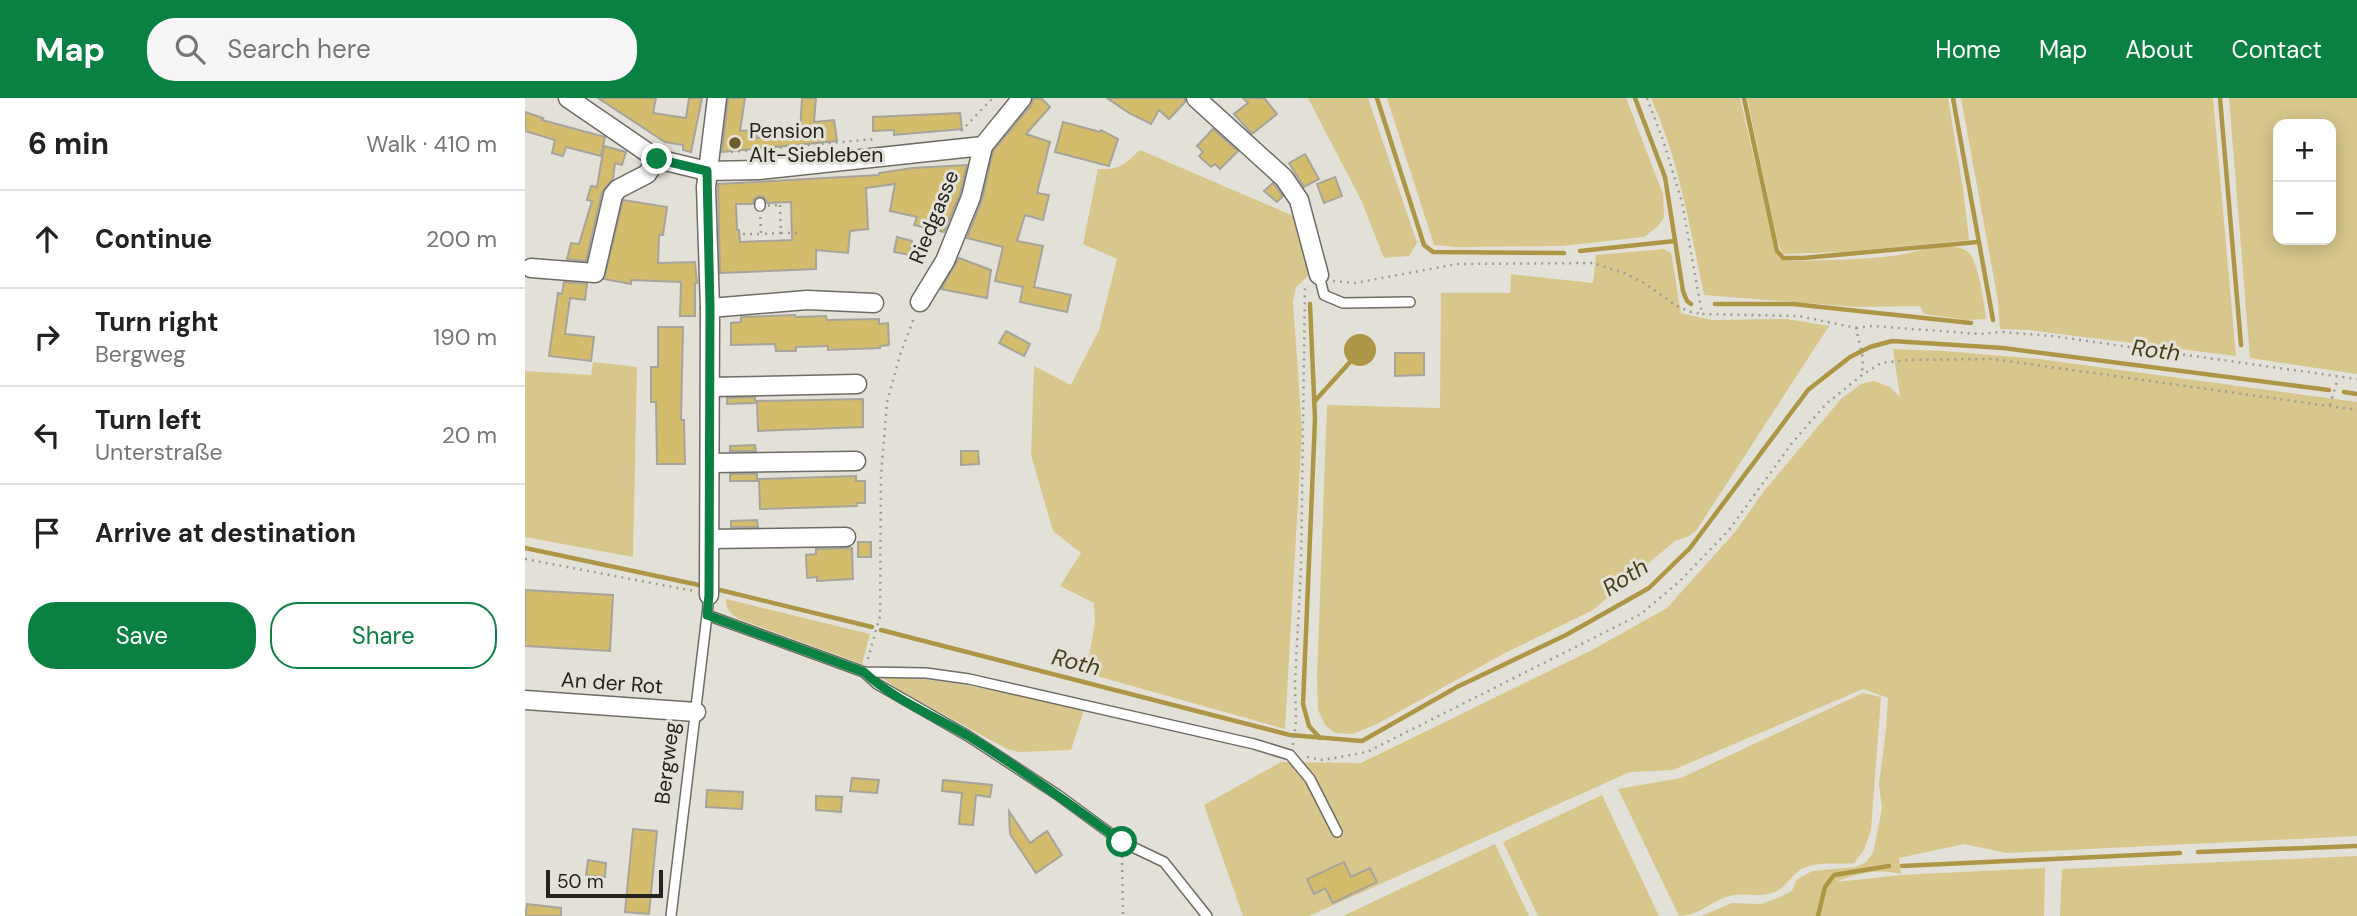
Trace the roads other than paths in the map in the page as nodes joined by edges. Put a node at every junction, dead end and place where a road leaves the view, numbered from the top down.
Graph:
1 (568, 98) edge
2 (717, 98) edge
3 (1021, 98) edge
4 (1196, 98) edge
5 (983, 146) junction
6 (657, 159) junction
7 (708, 163) junction
8 (531, 268) dead end
9 (1319, 275) joint
10 (920, 302) road end
11 (1410, 302) dead end
12 (874, 303) dead end
13 (710, 308) junction
14 (857, 384) dead end
15 (710, 387) junction
16 (856, 461) dead end
17 (711, 463) junction
18 (846, 537) dead end
19 (710, 539) junction
20 (709, 595) joint
21 (707, 615) junction
22 (864, 672) junction
23 (525, 700) edge
24 (696, 712) junction
25 (1337, 832) dead end
26 (671, 916) edge
27 (1207, 916) edge

1 - 6 street
2 - 7 street
3 - 5 street
4 - 9 street
5 - 7 street
5 - 10 street, Riedgasse
6 - 7 street
6 - 8 street
7 - 13 street
9 - 11 lane
12 - 13 street
13 - 15 street
14 - 15 street
15 - 17 street
16 - 17 street
17 - 19 street
18 - 19 street
19 - 20 street
20 - 21 lane, Bergweg
21 - 22 lane
21 - 24 lane, Bergweg
22 - 25 lane
22 - 27 lane
23 - 24 street, An der Rot
24 - 26 lane, Bergweg

